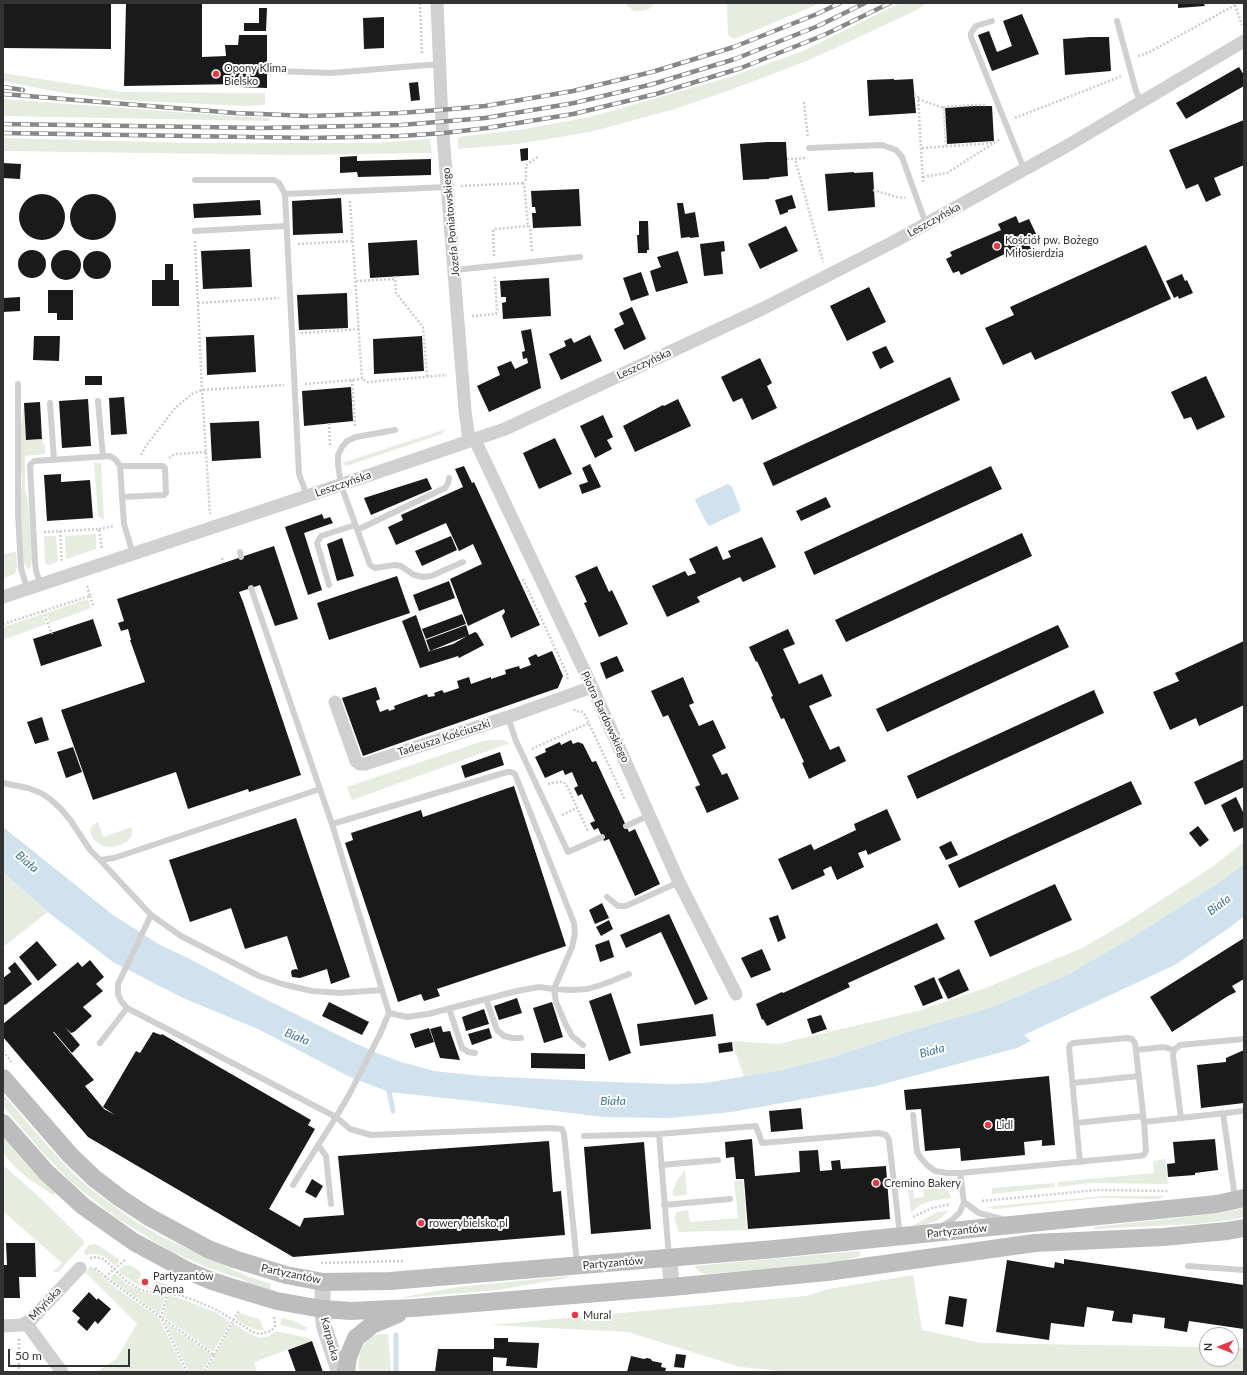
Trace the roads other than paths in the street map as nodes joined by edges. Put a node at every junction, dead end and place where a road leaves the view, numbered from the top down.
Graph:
1 (437, 3) edge
2 (992, 21) dead end
3 (1117, 21) dead end
4 (1244, 41) edge
5 (439, 64) junction
6 (278, 71) dead end
7 (1141, 102) junction
8 (810, 148) road end
9 (1024, 169) junction
10 (195, 180) dead end
11 (453, 187) junction
12 (284, 194) junction
13 (926, 224) junction
14 (286, 226) junction
15 (195, 231) road end
16 (580, 257) dead end
17 (455, 270) junction
18 (18, 384) dead end
19 (98, 401) dead end
20 (50, 403) dead end
21 (394, 430) dead end
22 (472, 441) junction
23 (103, 457) junction
24 (54, 460) junction
25 (120, 466) junction
26 (449, 478) dead end
27 (341, 485) junction
28 (122, 496) junction
29 (307, 496) junction
30 (356, 528) junction
31 (133, 554) junction
32 (463, 562) dead end
33 (41, 584) junction
34 (329, 585) dead end
35 (251, 588) dead end
36 (27, 589) junction
37 (3, 597) edge
38 (592, 687) junction
39 (335, 702) dead end
40 (508, 717) junction
41 (3, 783) edge
42 (320, 789) junction
43 (650, 815) junction
44 (332, 824) junction
45 (626, 826) dead end
46 (602, 837) dead end
47 (100, 860) junction
48 (680, 882) junction
49 (607, 897) dead end
50 (151, 915) junction
51 (629, 974) dead end
52 (554, 989) junction
53 (382, 990) junction
54 (736, 994) dead end
55 (486, 999) junction
56 (127, 1008) junction
57 (450, 1008) junction
58 (388, 1013) junction
59 (521, 1038) dead end
60 (1244, 1039) edge
61 (100, 1043) dead end
62 (583, 1045) dead end
63 (1136, 1050) junction
64 (1174, 1050) junction
65 (476, 1053) dead end
66 (9, 1072) edge
67 (1139, 1076) junction
68 (1072, 1083) junction
69 (1244, 1111) edge
70 (1223, 1113) junction
71 (913, 1115) dead end
72 (336, 1118) junction
73 (1181, 1118) junction
74 (1143, 1119) junction
75 (3, 1123) edge
76 (1076, 1123) junction
77 (659, 1134) junction
78 (584, 1136) dead end
79 (318, 1145) junction
80 (718, 1160) dead end
81 (1080, 1162) junction
82 (661, 1165) junction
83 (960, 1173) junction
84 (293, 1185) dead end
85 (730, 1199) dead end
86 (1240, 1199) edge
87 (964, 1202) junction
88 (331, 1204) dead end
89 (664, 1205) junction
90 (1035, 1222) junction
91 (1244, 1228) edge
92 (902, 1231) junction
93 (669, 1258) junction
94 (577, 1266) junction
95 (1188, 1266) dead end
96 (80, 1268) road end
97 (1244, 1270) edge
98 (323, 1282) junction
99 (672, 1287) junction
100 (413, 1308) junction
101 (322, 1309) junction
102 (26, 1323) junction
103 (3, 1326) edge
104 (62, 1372) edge
105 (339, 1372) edge
106 (346, 1372) edge

1 - 5 street, Józefa Poniatowskiego
2 - 9 lane
3 - 7 lane
4 - 7 street, Leszczyńska
5 - 6 lane
5 - 11 street, Józefa Poniatowskiego
7 - 9 street, Leszczyńska
8 - 13 lane
9 - 13 street, Leszczyńska
10 - 12 lane
11 - 12 lane
11 - 17 street, Józefa Poniatowskiego
12 - 14 lane
13 - 22 street, Leszczyńska
14 - 15 lane
14 - 29 lane
16 - 17 lane
17 - 22 street, Józefa Poniatowskiego
18 - 36 lane
19 - 23 lane
20 - 24 lane
21 - 27 lane
22 - 27 street, Leszczyńska
22 - 38 street, Piotra Bardowskiego
23 - 24 lane
23 - 25 lane
24 - 33 lane
25 - 28 lane
25 - 28 lane
26 - 30 lane
27 - 29 street, Leszczyńska
27 - 30 lane
28 - 31 lane
29 - 31 street, Leszczyńska
30 - 32 lane
30 - 34 lane
31 - 33 street, Leszczyńska
33 - 36 street, Leszczyńska
35 - 42 lane
36 - 37 street, Leszczyńska
38 - 40 street, Tadeusza Kościuszki
38 - 43 street, Piotra Bardowskiego
39 - 40 street, Tadeusza Kościuszki
40 - 46 lane
41 - 47 lane
42 - 44 lane
42 - 47 lane
43 - 45 lane
43 - 48 street, Piotra Bardowskiego
44 - 52 lane
44 - 53 lane
47 - 50 lane
48 - 49 lane
48 - 54 street, Piotra Bardowskiego
50 - 53 lane
50 - 56 lane
51 - 52 lane
52 - 55 lane
52 - 62 lane
53 - 58 lane
55 - 57 lane
55 - 59 lane
56 - 61 lane
56 - 72 lane
57 - 58 lane
57 - 65 lane
58 - 72 lane
60 - 64 lane
63 - 64 lane
63 - 67 lane
63 - 68 lane
64 - 73 lane
66 - 98 main road, Partyzantów
67 - 68 lane
67 - 74 lane
68 - 76 lane
69 - 70 lane
70 - 73 lane
70 - 86 lane
71 - 83 lane
72 - 79 lane
72 - 94 lane
73 - 74 lane
74 - 76 lane
74 - 81 lane
75 - 101 main road, Partyzantów
76 - 81 lane
77 - 78 lane
77 - 82 lane
77 - 92 lane
79 - 84 lane
79 - 88 lane
80 - 82 lane
81 - 83 lane
82 - 89 lane
83 - 87 lane
85 - 89 lane
86 - 90 main road, Partyzantów
87 - 90 lane
87 - 92 lane
89 - 93 lane
90 - 92 main road, Partyzantów
91 - 99 main road, Partyzantów
92 - 93 main road, Partyzantów
93 - 94 main road, Partyzantów
93 - 99 street
94 - 98 main road, Partyzantów
95 - 97 lane
96 - 102 street, Młyńska
98 - 101 street, Karpacka
99 - 100 main road, Partyzantów
100 - 101 main road, Partyzantów
100 - 106 main road
101 - 105 street, Karpacka
102 - 103 street, Młyńska
102 - 104 street

